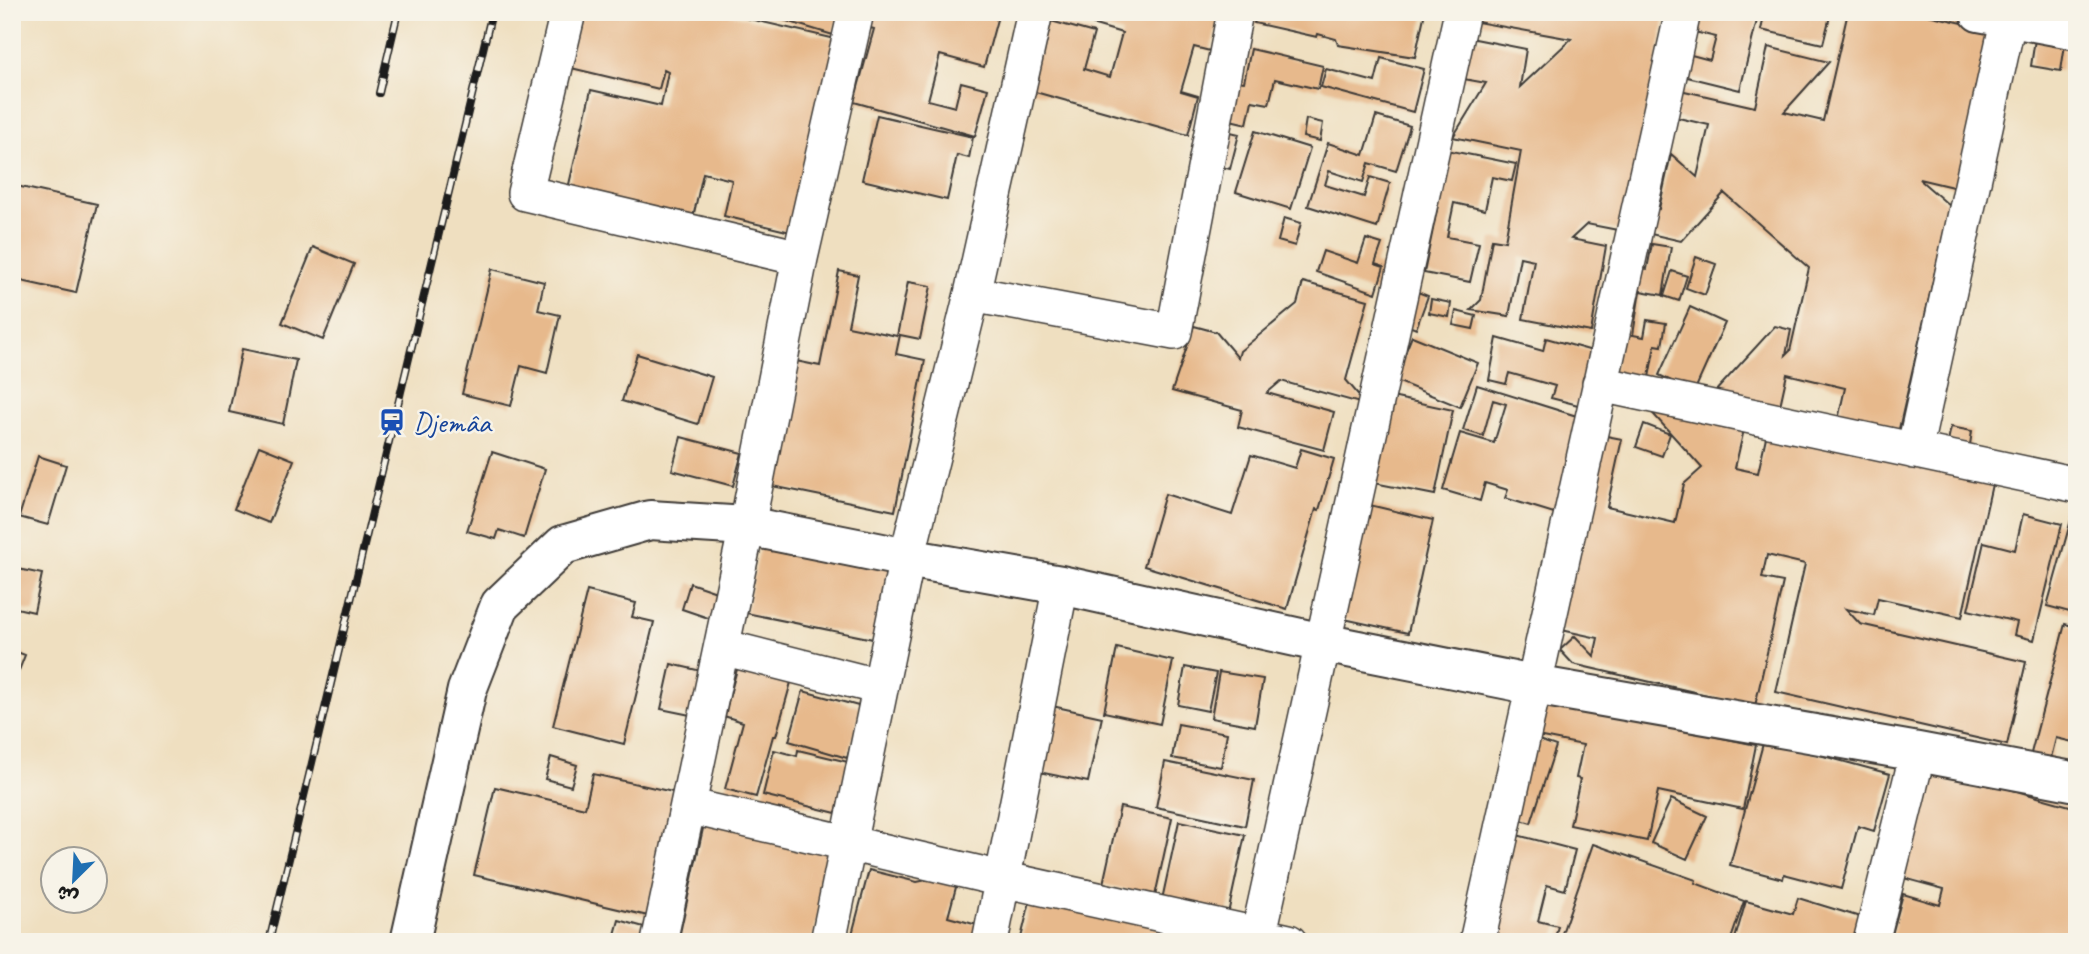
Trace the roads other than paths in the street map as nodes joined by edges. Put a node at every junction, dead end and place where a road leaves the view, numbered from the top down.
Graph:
1 (568, 12) edge
2 (856, 12) edge
3 (1035, 12) edge
4 (1235, 12) edge
5 (1462, 12) edge
6 (1682, 12) edge
7 (1999, 14) edge
8 (2077, 30) edge
9 (800, 258) junction
10 (972, 294) junction
11 (1600, 384) junction
12 (1914, 451) junction
13 (2077, 485) edge
14 (747, 526) junction
15 (907, 558) junction
16 (1061, 585) junction
17 (1322, 643) junction
18 (722, 647) junction
19 (1534, 685) junction
20 (880, 687) junction
21 (1918, 752) junction
22 (2077, 782) edge
23 (688, 806) junction
24 (849, 842) junction
25 (1002, 879) junction
26 (1268, 939) edge
27 (410, 942) edge
28 (659, 942) edge
29 (828, 942) edge
30 (990, 942) edge
31 (1477, 942) edge
32 (1871, 942) edge

1 - 9 street
2 - 9 street
3 - 10 street
4 - 10 street
5 - 17 street
6 - 11 street
7 - 8 main road
7 - 12 street
9 - 14 street
10 - 15 street
11 - 12 street
11 - 19 street
12 - 13 street
14 - 15 main road
14 - 18 street
14 - 27 main road
15 - 16 main road
15 - 20 street
16 - 17 main road
16 - 25 street
17 - 19 main road
17 - 26 street
18 - 20 street
18 - 23 street
19 - 21 main road
19 - 31 street
20 - 24 street
21 - 22 main road
21 - 32 street
23 - 24 street
23 - 28 street
24 - 25 street
24 - 29 street
25 - 26 street
25 - 30 street

